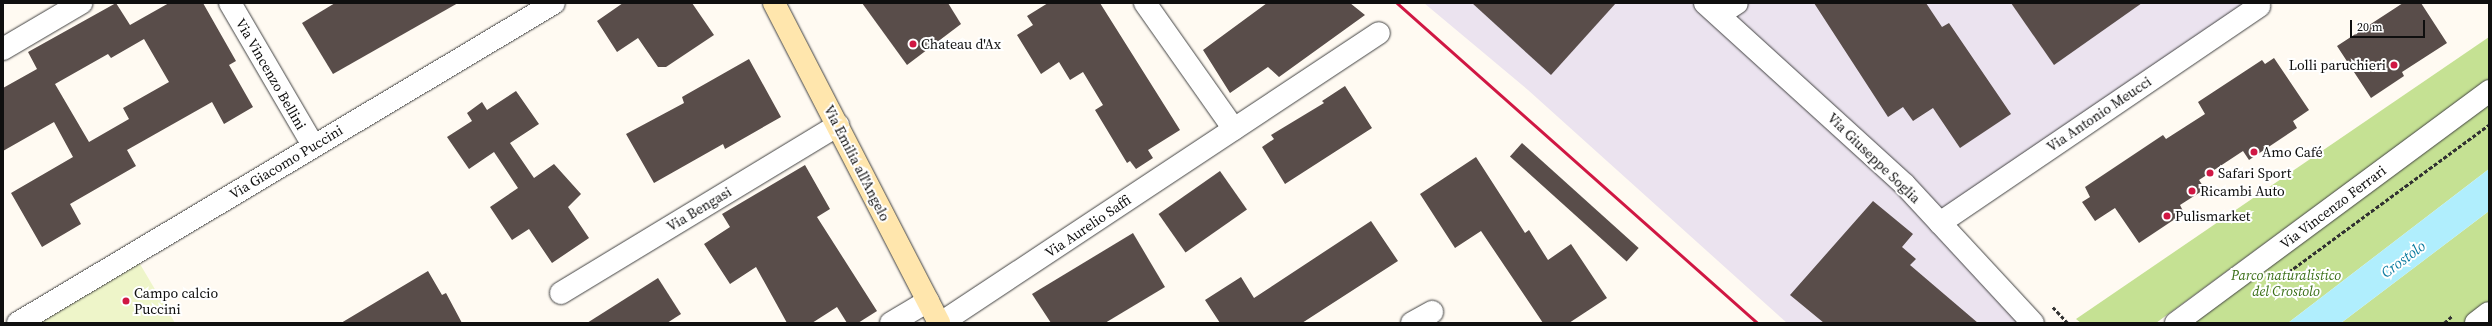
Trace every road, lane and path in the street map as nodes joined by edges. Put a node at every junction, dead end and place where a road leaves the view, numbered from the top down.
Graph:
1 (81, 3) edge
2 (230, 3) edge
3 (554, 3) edge
4 (774, 3) edge
5 (1145, 3) edge
6 (2259, 6) dead end
7 (1721, 7) edge
8 (1378, 33) dead end
9 (3, 49) edge
10 (2489, 91) edge
11 (838, 125) junction
12 (2489, 125) edge
13 (1234, 129) junction
14 (313, 145) junction
15 (1940, 223) junction
16 (2277, 281) dead end
17 (561, 293) dead end
18 (928, 301) junction
19 (1432, 312) dead end
20 (2489, 313) edge
21 (18, 323) edge
22 (891, 323) edge
23 (940, 323) edge
24 (1412, 323) edge
25 (2033, 323) edge
26 (2176, 323) edge
27 (2476, 323) edge

1 - 9 street
2 - 14 street, Via Vincenzo Bellini
3 - 14 street, Via Giacomo Puccini
4 - 11 main road, Via Emilia all'Angelo
5 - 13 street
6 - 15 street, Via Antonio Meucci
7 - 15 street, Via Giuseppe Soglia
8 - 13 street, Via Aurelio Saffi
10 - 26 street, Via Vincenzo Ferrari
11 - 17 street, Via Bengasi
11 - 18 main road, Via Emilia all'Angelo
12 - 16 path
13 - 23 street, Via Aurelio Saffi
14 - 21 street, Via Giacomo Puccini
15 - 25 street, Via Giuseppe Soglia
18 - 22 street
18 - 23 main road, Via Emilia all'Angelo
19 - 24 street
20 - 27 street

